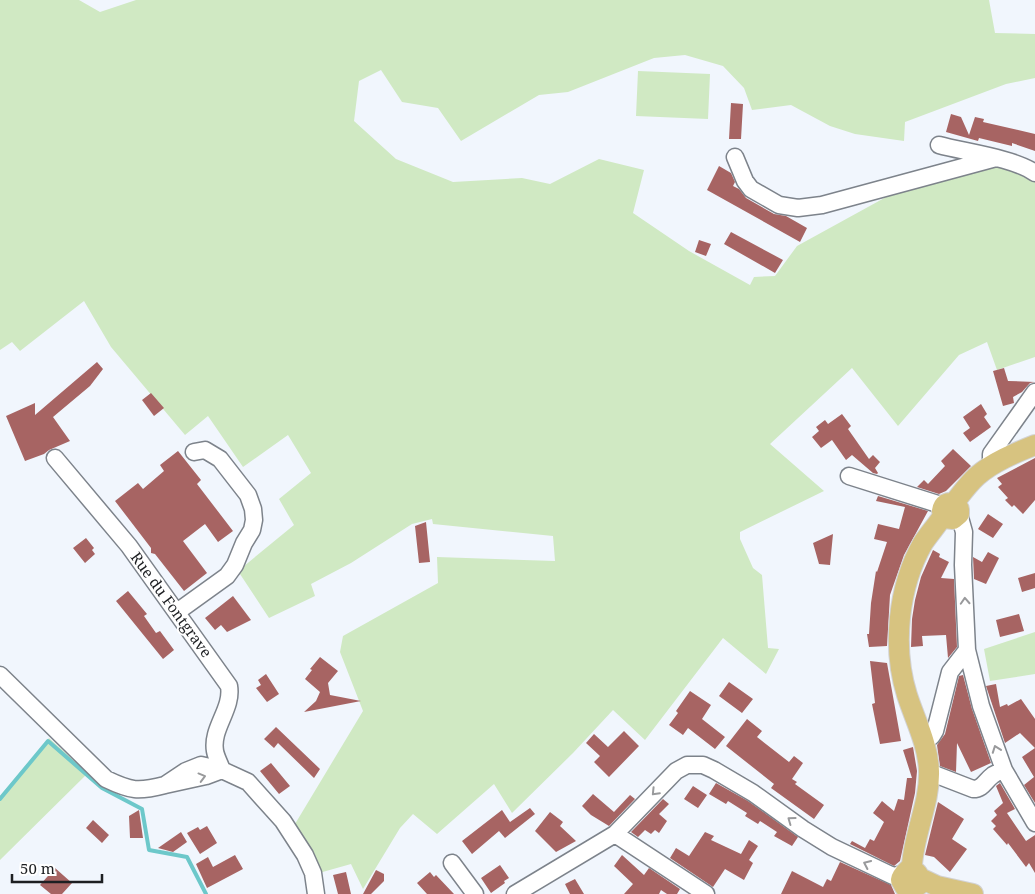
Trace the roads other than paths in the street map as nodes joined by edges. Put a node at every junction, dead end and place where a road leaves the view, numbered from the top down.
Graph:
1 (939, 145) dead end
2 (735, 157) dead end
3 (996, 158) junction
4 (1035, 173) edge
5 (1035, 392) edge
6 (1035, 444) edge
7 (194, 452) dead end
8 (55, 458) dead end
9 (991, 466) junction
10 (850, 476) dead end
11 (950, 510) junction
12 (177, 612) junction
13 (967, 650) junction
14 (0, 675) edge
15 (924, 742) junction
16 (222, 770) junction
17 (1004, 770) junction
18 (929, 772) junction
19 (1035, 822) edge
20 (615, 834) junction
21 (452, 864) dead end
22 (910, 881) edge
23 (316, 894) edge
24 (475, 894) edge
25 (515, 894) edge
26 (706, 894) edge
27 (973, 894) edge

1 - 3 street
2 - 3 street
3 - 4 street
5 - 9 street
6 - 9 main road
7 - 12 street
8 - 12 street, Rue du Fontgrave
9 - 11 main road
10 - 11 street
13 -> 11 street
11 - 15 main road
12 - 16 street, Rue du Fontgrave
13 - 15 street
17 -> 13 street
14 - 16 street
15 - 18 main road
16 - 23 street
17 - 18 street
17 - 19 street
18 - 22 main road
22 -> 20 street
20 - 25 street
20 - 26 street
21 - 24 street
22 - 27 main road

